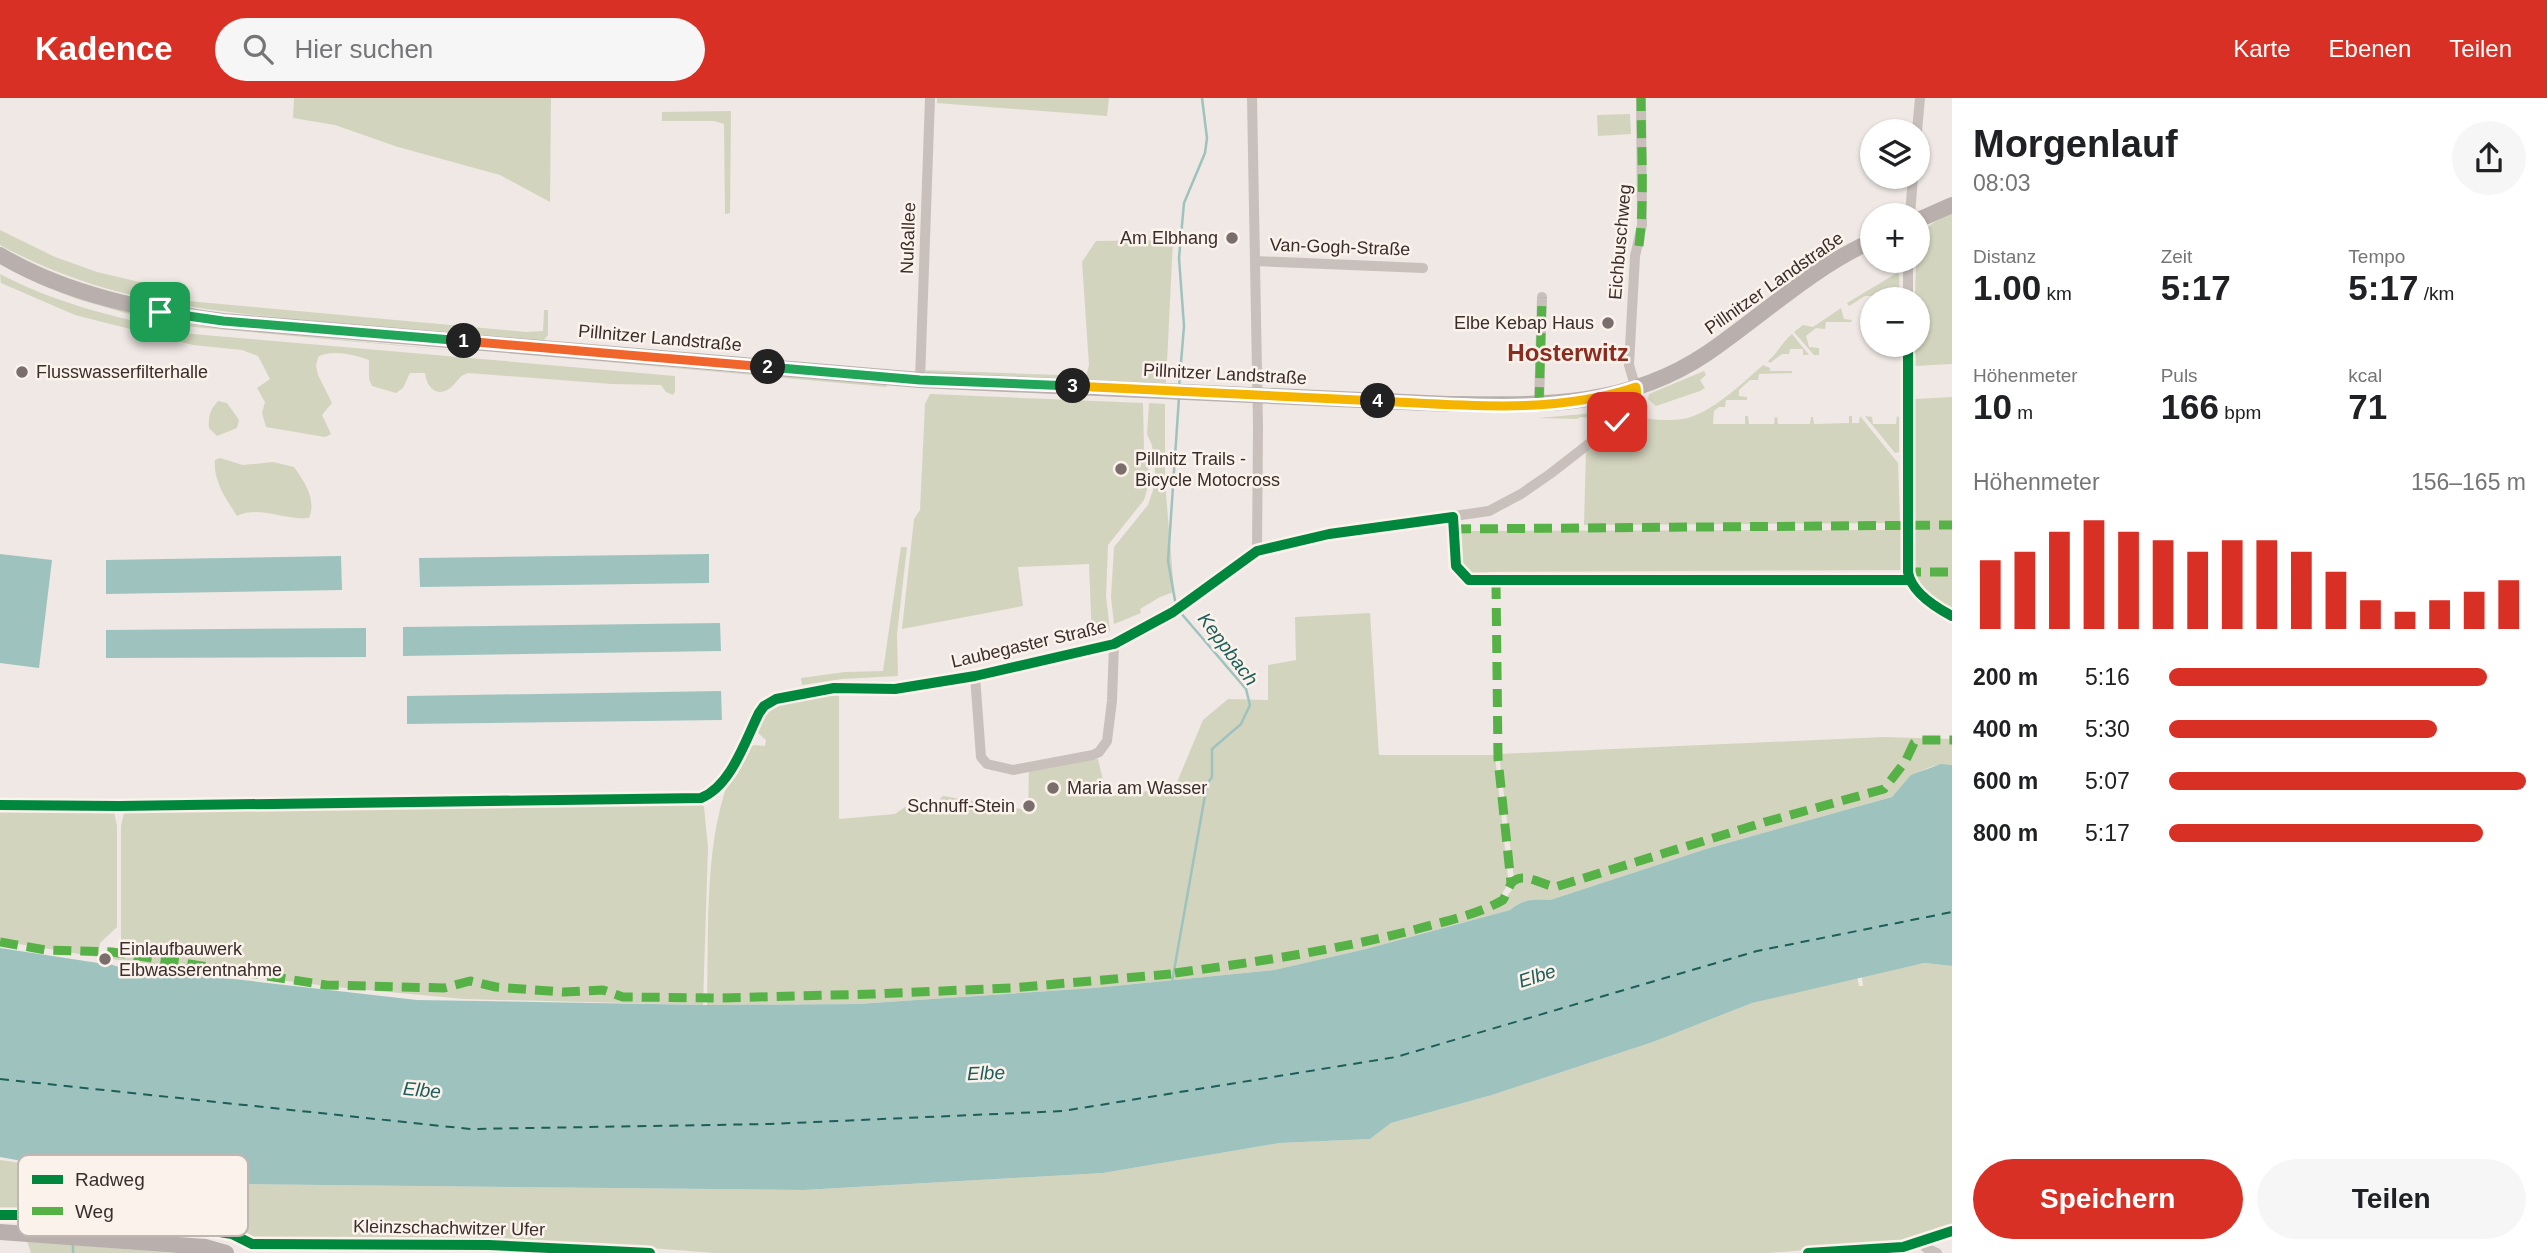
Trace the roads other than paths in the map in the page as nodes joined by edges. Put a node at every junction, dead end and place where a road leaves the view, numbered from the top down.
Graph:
1 (930, 98) edge
2 (1252, 98) edge
3 (1641, 98) edge
4 (1920, 98) edge
5 (1918, 119) edge
6 (1952, 205) edge
7 (1930, 215) edge
8 (1860, 247) edge
9 (0, 255) edge
10 (1255, 261) junction
11 (1423, 268) dead end
12 (1542, 297) dead end
13 (1908, 357) edge
14 (920, 380) junction
15 (1636, 387) junction
16 (1257, 396) junction
17 (1539, 405) junction
18 (1453, 517) junction
19 (1257, 551) junction
20 (1464, 577) dead end
21 (1952, 616) edge
22 (1114, 644) junction
23 (975, 676) junction
24 (834, 688) dead end
25 (1952, 1231) edge
26 (0, 1232) edge
27 (18, 1233) edge
28 (70, 1236) edge
29 (248, 1242) dead end
30 (1922, 1243) junction
31 (226, 1253) edge
32 (650, 1253) edge
33 (1808, 1253) edge
34 (1937, 1253) edge

1 - 14 street, Nußallee
2 - 10 street, Van-Gogh-Straße
3 - 15 street, Eichbuschweg
4 - 5 street
6 - 7 main road
8 - 15 main road, Pillnitzer Landstraße
9 - 14 main road, Pillnitzer Landstraße
10 - 11 street, Van-Gogh-Straße
10 - 16 street, Van-Gogh-Straße
12 - 17 street
13 - 21 street
14 - 16 main road, Pillnitzer Landstraße
15 - 17 main road, Pillnitzer Landstraße
15 - 18 street, Laubegaster Straße
16 - 17 main road, Pillnitzer Landstraße
16 - 19 street, Van-Gogh-Straße
18 - 19 street, Laubegaster Straße
18 - 20 street
19 - 22 street, Laubegaster Straße
22 - 23 street, Laubegaster Straße
22 - 23 street
23 - 24 street, Laubegaster Straße
25 - 30 street
26 - 27 main road
28 - 31 main road
29 - 32 street, Kleinzschachwitzer Ufer
30 - 33 street
30 - 34 street

